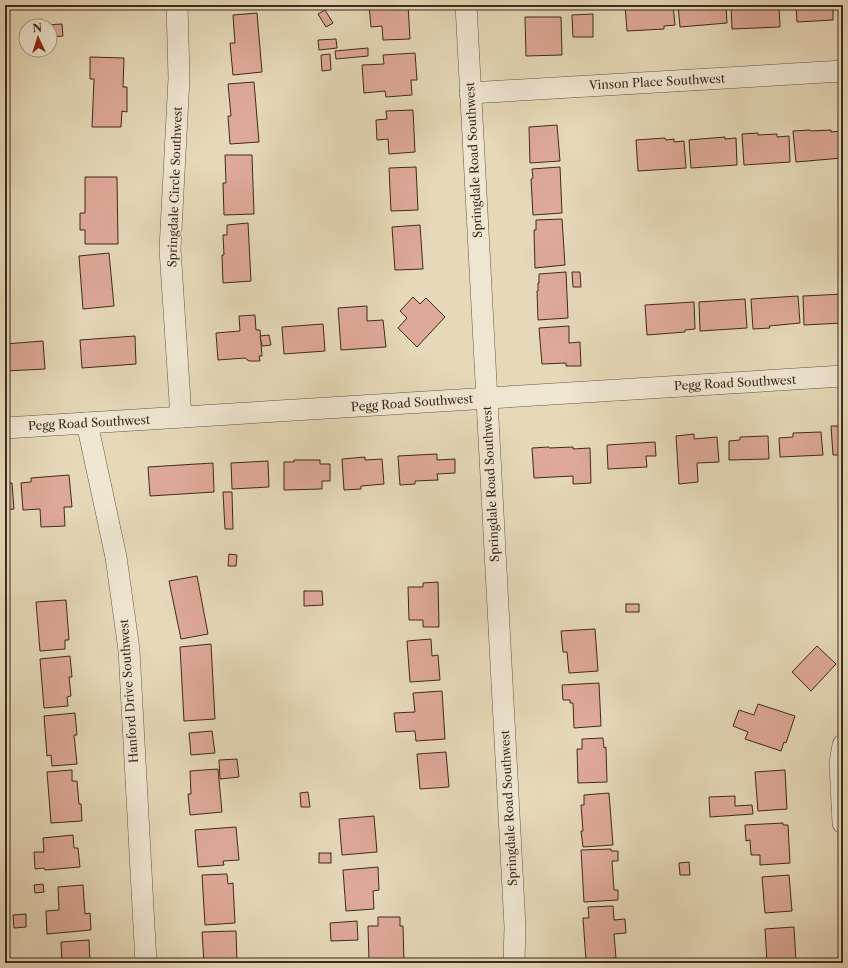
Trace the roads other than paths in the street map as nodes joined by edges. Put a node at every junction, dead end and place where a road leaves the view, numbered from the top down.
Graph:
1 (177, 5) edge
2 (466, 5) edge
3 (843, 71) edge
4 (470, 94) junction
5 (843, 376) edge
6 (487, 398) junction
7 (180, 417) junction
8 (87, 422) junction
9 (5, 428) edge
10 (843, 745) edge
11 (843, 823) edge
12 (146, 963) edge
13 (514, 963) edge

1 - 7 street, Springdale Circle Southwest
2 - 4 street, Springdale Road Southwest
3 - 4 street, Vinson Place Southwest
4 - 6 street, Springdale Road Southwest
5 - 6 street, Pegg Road Southwest
6 - 7 street, Pegg Road Southwest
6 - 13 street, Springdale Road Southwest
7 - 8 street, Pegg Road Southwest
8 - 9 street, Pegg Road Southwest
8 - 12 street, Hanford Drive Southwest
10 - 11 street

